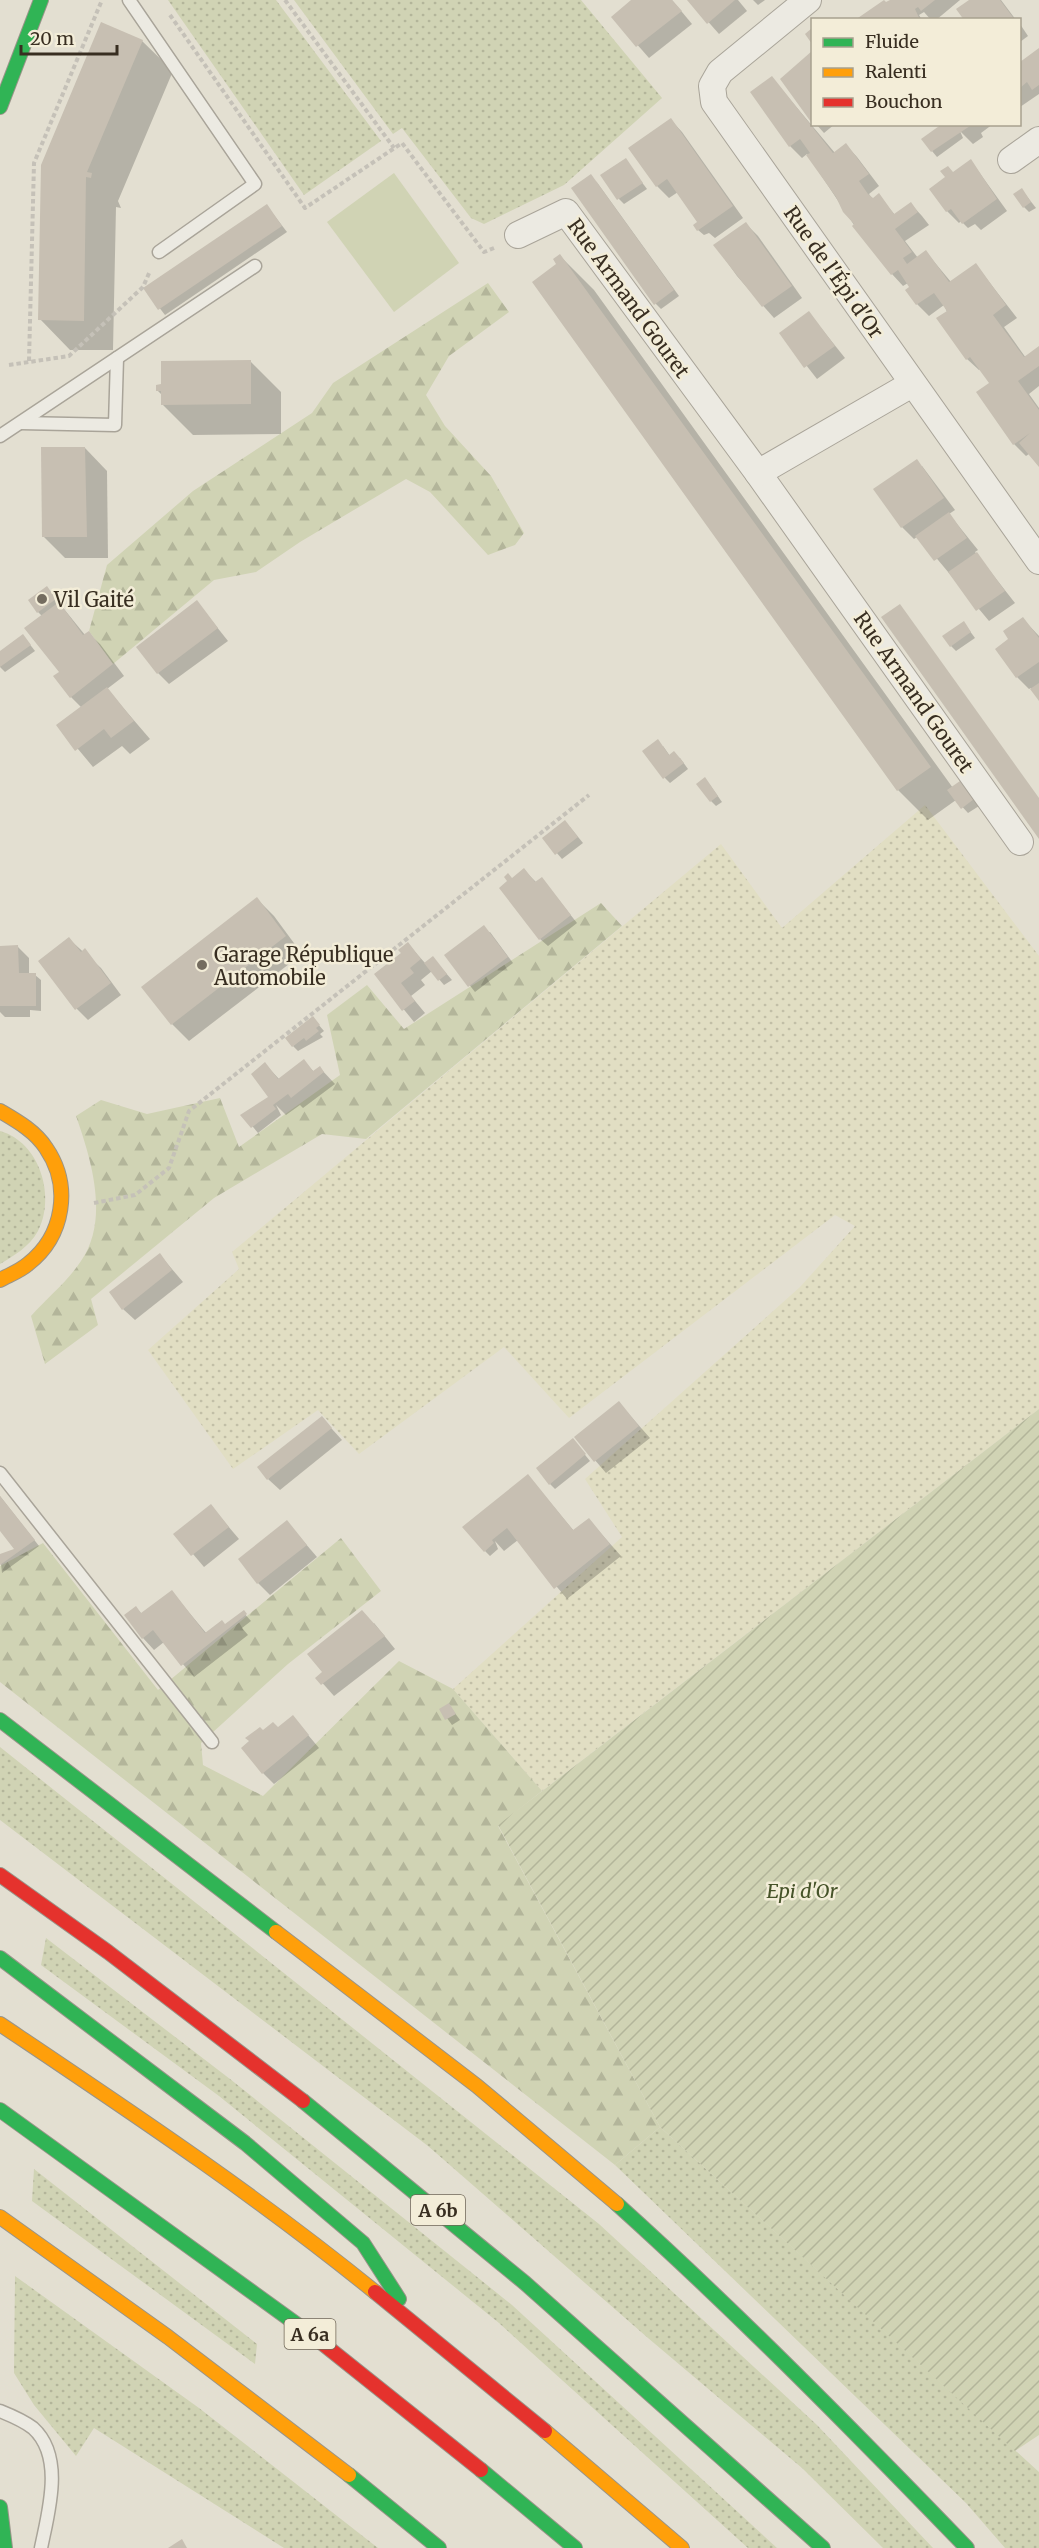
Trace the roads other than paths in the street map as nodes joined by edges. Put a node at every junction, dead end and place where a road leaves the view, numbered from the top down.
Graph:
1 (41, 0) edge
2 (129, 0) edge
3 (808, 0) edge
4 (0, 107) edge
5 (1039, 140) edge
6 (1011, 160) dead end
7 (518, 235) road end
8 (159, 252) road end
9 (255, 266) dead end
10 (117, 358) junction
11 (912, 384) junction
12 (20, 423) junction
13 (0, 436) edge
14 (758, 473) junction
15 (1039, 561) edge
16 (1020, 842) dead end
17 (0, 1111) edge
18 (2, 1287) edge
19 (0, 1473) edge
20 (0, 1720) edge
21 (212, 1742) dead end
22 (0, 1875) edge
23 (0, 1958) edge
24 (0, 2024) edge
25 (0, 2110) edge
26 (0, 2217) edge
27 (414, 2323) junction
28 (0, 2411) edge
29 (0, 2507) edge
30 (5, 2548) edge
31 (41, 2548) edge
32 (439, 2548) edge
33 (575, 2548) edge
34 (682, 2548) edge
35 (823, 2548) edge
36 (967, 2548) edge

1 - 4 main road
2 - 8 lane
3 - 11 street, Rue de l'Épi d'Or
5 - 6 street
7 - 14 street, Rue Armand Gouret
9 - 10 lane
10 - 12 lane
10 - 12 lane
11 - 14 street
11 - 15 street, Rue de l'Épi d'Or
12 - 13 lane
14 - 16 street, Rue Armand Gouret
17 - 18 main road
19 - 21 lane
20 - 36 main road
22 - 35 main road, A 6b
23 - 27 main road
24 - 27 main road
25 - 33 main road, A 6a
26 - 32 main road
27 - 34 main road
28 - 31 lane
29 - 30 main road

